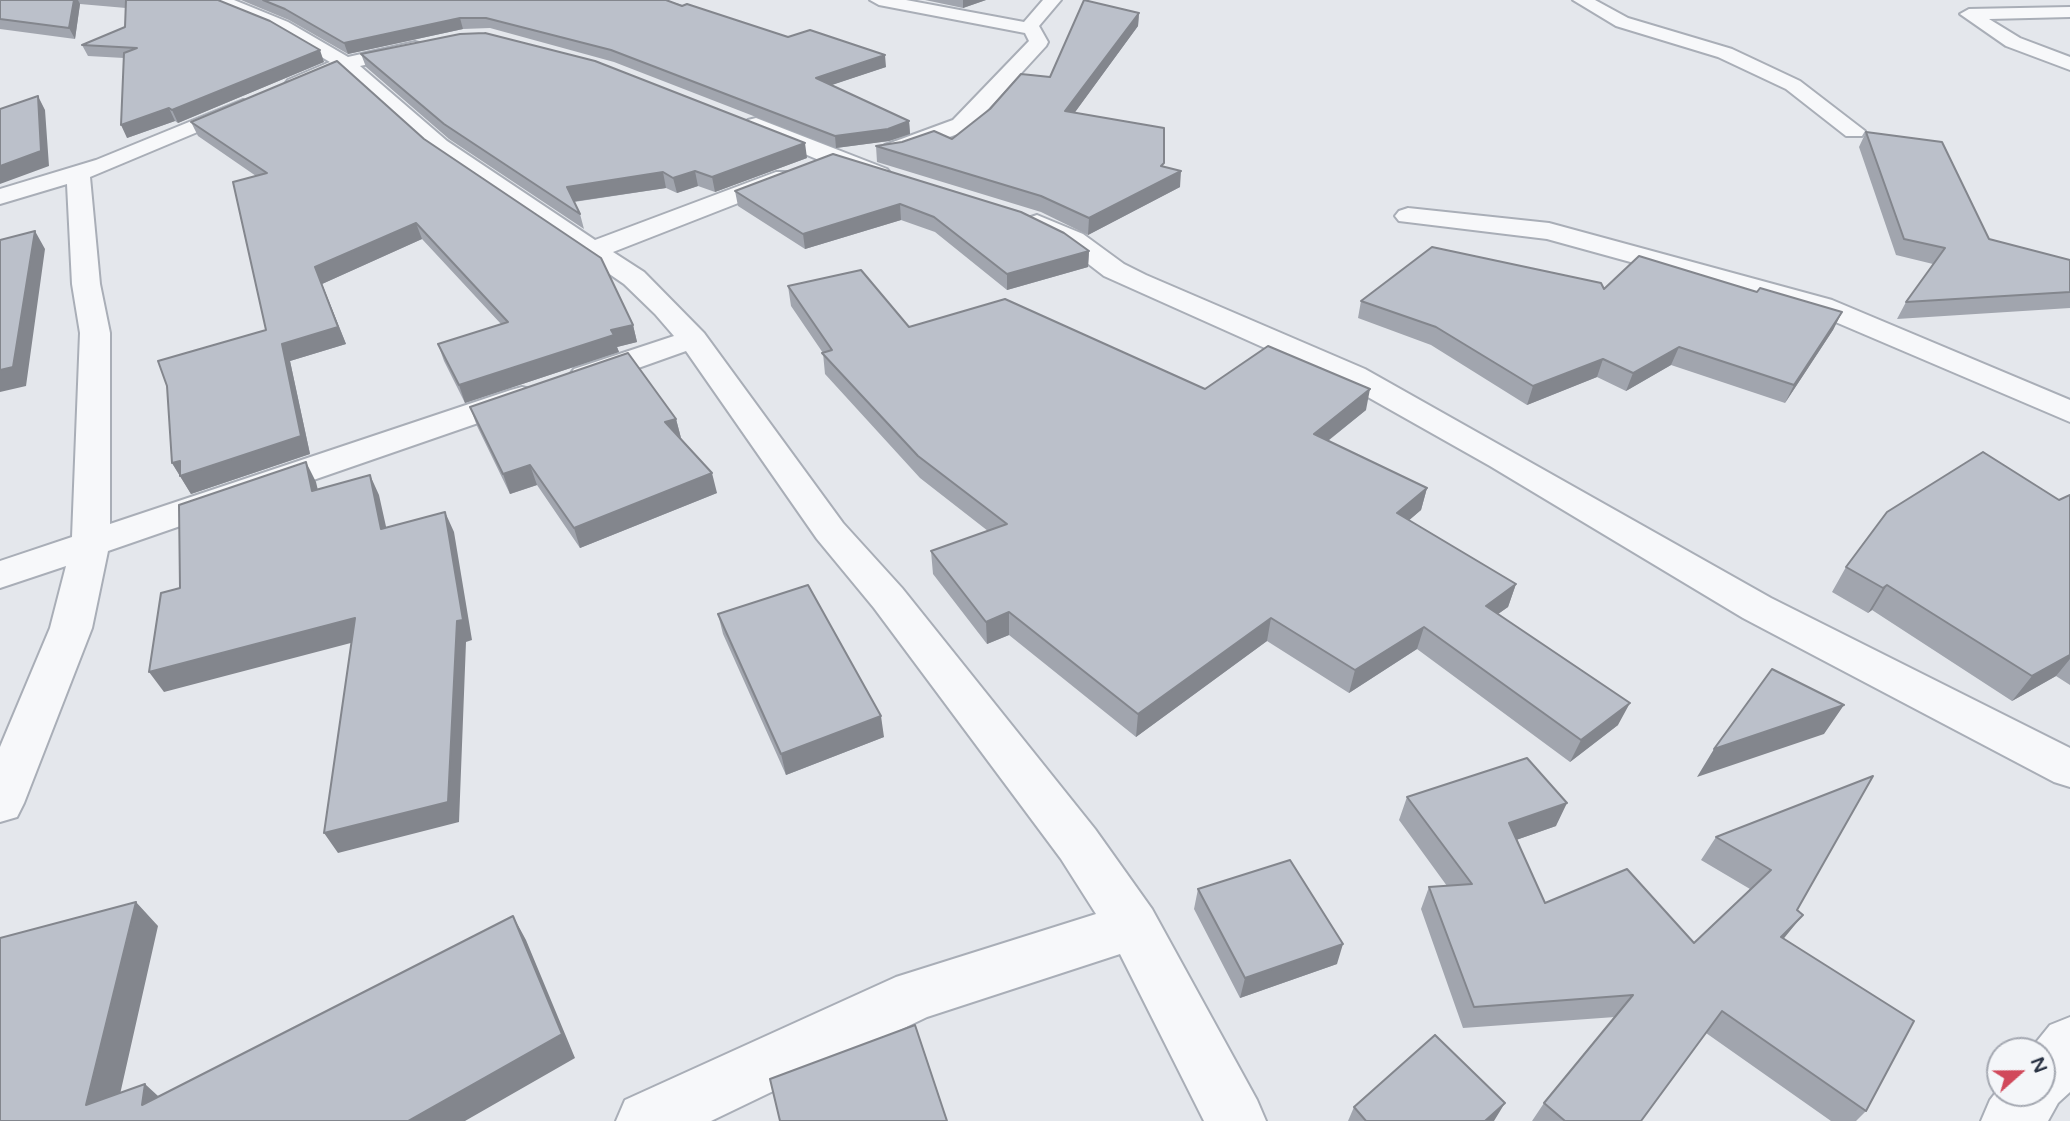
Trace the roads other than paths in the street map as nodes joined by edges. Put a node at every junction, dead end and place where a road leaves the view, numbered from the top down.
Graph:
1 (219, 0) edge
2 (879, 0) edge
3 (1052, 0) edge
4 (1582, 0) edge
5 (2070, 12) edge
6 (1031, 29) junction
7 (437, 44) edge
8 (345, 63) junction
9 (2070, 64) edge
10 (729, 114) edge
11 (1854, 131) dead end
12 (834, 159) junction
13 (78, 174) junction
14 (907, 183) edge
15 (0, 197) edge
16 (1006, 212) edge
17 (1408, 216) dead end
18 (593, 250) junction
19 (693, 339) junction
20 (2070, 412) edge
21 (91, 544) junction
22 (0, 575) edge
23 (2070, 769) edge
24 (0, 803) edge
25 (1133, 926) junction
26 (2070, 1045) edge
27 (2056, 1063) edge
28 (2022, 1107) edge
29 (646, 1121) edge
30 (1236, 1121) edge
31 (2011, 1121) edge

1 - 8 street
2 - 6 street
3 - 6 street
4 - 11 street
5 - 9 street
6 - 12 street
7 - 8 street
8 - 13 street
8 - 18 street
10 - 12 street
12 - 14 street
12 - 18 street
13 - 15 street
13 - 21 street
16 - 23 street
17 - 20 street
18 - 19 street
19 - 21 street
19 - 25 street
21 - 22 street
21 - 24 street
25 - 29 street
25 - 30 street
26 - 27 street
28 - 31 street

